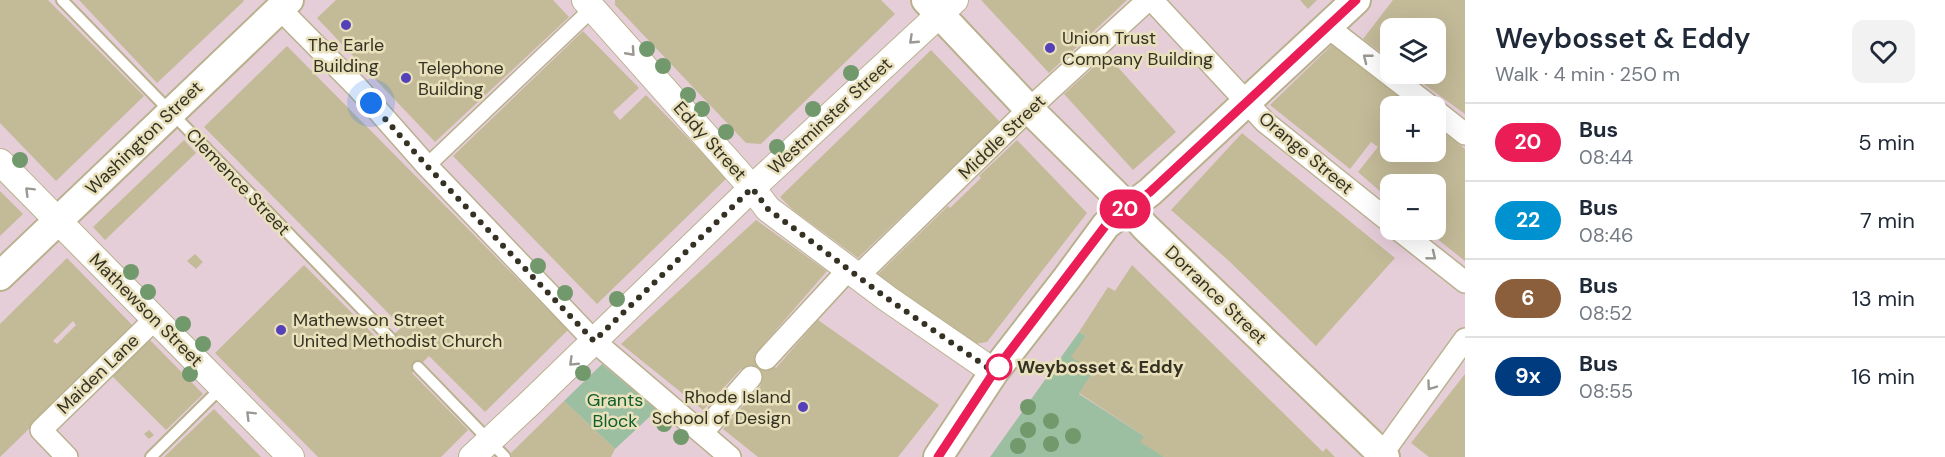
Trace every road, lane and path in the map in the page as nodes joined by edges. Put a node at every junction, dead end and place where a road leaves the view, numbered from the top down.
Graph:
1 (62, 0) edge
2 (1150, 0) edge
3 (1356, 0) edge
4 (280, 3) edge
5 (589, 4) edge
6 (940, 5) edge
7 (1331, 25) junction
8 (1417, 96) edge
9 (1247, 101) junction
10 (1029, 109) junction
11 (171, 113) junction
12 (1446, 119) edge
13 (1465, 134) edge
14 (0, 162) edge
15 (427, 166) junction
16 (752, 188) junction
17 (1128, 207) junction
18 (1380, 214) edge
19 (58, 221) junction
20 (1412, 240) edge
21 (854, 273) junction
22 (0, 276) edge
23 (1465, 282) edge
24 (155, 319) junction
25 (390, 338) dead end
26 (1465, 339) edge
27 (594, 341) junction
28 (766, 359) dead end
29 (418, 367) dead end
30 (994, 372) junction
31 (751, 377) dead end
32 (222, 387) junction
33 (702, 434) junction
34 (488, 451) edge
35 (1383, 456) edge
36 (67, 457) edge
37 (151, 457) edge
38 (291, 457) edge
39 (730, 457) edge
40 (938, 457) edge

1 - 11 lane, Clemence Street
2 - 9 street, Orange Street
2 - 10 street, Middle Street
3 - 7 main road
4 - 11 main road, Washington Street
4 - 15 street
5 - 15 street
5 -> 16 street, Eddy Street
6 - 10 main road, Dorrance Street
6 -> 16 street, Westminster Street
8 -> 7 street
7 - 9 main road
9 - 17 main road
9 - 18 street, Orange Street
10 - 17 main road, Dorrance Street
10 - 21 street, Middle Street
11 - 19 main road, Washington Street
11 - 25 lane, Clemence Street
12 - 13 street
19 -> 14 street, Mathewson Street
15 - 27 street
16 - 21 street, Eddy Street
16 - 27 street, Westminster Street
17 - 30 main road
17 - 35 main road, Dorrance Street
19 - 22 main road, Washington Street
19 - 24 street, Mathewson Street
20 -> 23 street
21 - 28 street, Middle Street
21 - 30 street, Eddy Street
24 - 32 street, Mathewson Street
24 - 36 street, Maiden Lane
26 -> 35 street
27 - 33 street
27 -> 34 street, Westminster Street
29 - 34 lane
30 - 40 main road
31 - 33 street
32 - 37 lane
38 -> 32 street, Mathewson Street
33 - 39 street

